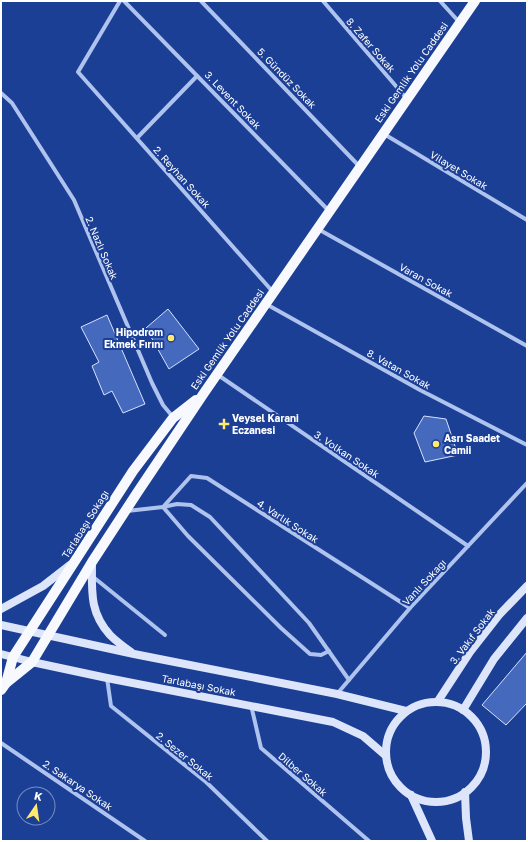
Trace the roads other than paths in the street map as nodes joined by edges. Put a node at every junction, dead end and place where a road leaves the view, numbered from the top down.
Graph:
1 (120, 1) edge
2 (124, 1) edge
3 (201, 1) edge
4 (323, 1) edge
5 (440, 1) edge
6 (475, 1) edge
7 (460, 23) junction
8 (197, 76) junction
9 (1, 92) edge
10 (407, 99) junction
11 (383, 134) junction
12 (137, 138) junction
13 (360, 167) junction
14 (330, 211) junction
15 (527, 220) edge
16 (318, 229) junction
17 (274, 292) junction
18 (266, 304) junction
19 (527, 346) edge
20 (217, 374) junction
21 (204, 393) junction
22 (173, 418) junction
23 (527, 438) edge
24 (526, 444) edge
25 (527, 483) edge
26 (163, 507) junction
27 (125, 512) junction
28 (468, 546) junction
29 (77, 559) junction
30 (92, 562) junction
31 (92, 576) junction
32 (527, 586) edge
33 (410, 608) junction
34 (1, 609) edge
35 (527, 618) edge
36 (1, 625) edge
37 (30, 632) junction
38 (165, 635) dead end
39 (48, 636) junction
40 (329, 651) junction
41 (1, 654) edge
42 (134, 654) junction
43 (13, 657) junction
44 (32, 662) junction
45 (107, 678) junction
46 (349, 680) junction
47 (4, 687) edge
48 (336, 694) junction
49 (438, 701) junction
50 (250, 705) junction
51 (406, 710) junction
52 (463, 710) junction
53 (1, 742) edge
54 (385, 755) junction
55 (465, 792) junction
56 (411, 796) junction
57 (145, 841) edge
58 (266, 841) edge
59 (369, 841) edge
60 (432, 841) edge
61 (469, 841) edge

1 - 12 street, 2. Reyhan Sokak
2 - 8 street, 3. Levent Sokak
3 - 13 street, 5. Gündüz Sokak
4 - 10 street, 8. Zafer Sokak
5 - 7 street
6 - 7 main road, Eski Gemlik Yolu Caddesi
7 - 10 main road, Eski Gemlik Yolu Caddesi
8 - 12 street
8 - 14 street, 3. Levent Sokak
9 - 22 street, 2. Nazlı Sokak
10 - 11 main road, Eski Gemlik Yolu Caddesi
11 - 13 main road, Eski Gemlik Yolu Caddesi
11 - 15 street, Vilayet Sokak
12 - 17 street, 2. Reyhan Sokak
13 - 14 main road, Eski Gemlik Yolu Caddesi
14 - 16 main road, Eski Gemlik Yolu Caddesi
16 - 17 main road, Eski Gemlik Yolu Caddesi
16 - 19 street, Varan Sokak
17 - 18 main road, Eski Gemlik Yolu Caddesi
18 - 20 main road, Eski Gemlik Yolu Caddesi
18 - 24 street, 8. Vatan Sokak
20 - 21 main road, Eski Gemlik Yolu Caddesi
20 - 28 street, 3. Volkan Sokak
21 - 22 main road, Tarlabaşı Sokağı
21 - 27 main road, Eski Gemlik Yolu Caddesi
22 - 29 main road, Tarlabaşı Sokağı
23 - 24 street
25 - 28 street, Vanlı Sokağı
26 - 27 street
26 - 33 street, 4. Varlık Sokak
26 - 40 street
26 - 40 street
27 - 30 main road, Eski Gemlik Yolu Caddesi
28 - 33 street, Vanlı Sokağı
29 - 34 main road
29 - 37 main road, Tarlabaşı Sokağı
30 - 31 main road
30 - 39 main road, Eski Gemlik Yolu Caddesi
31 - 38 street
31 - 42 main road
32 - 49 main road, 3. Vakıf Sokak
33 - 46 street, Vanlı Sokağı
35 - 52 main road
36 - 37 main road
37 - 39 main road
37 - 43 main road, Tarlabaşı Sokağı
39 - 42 main road
39 - 44 main road, Eski Gemlik Yolu Caddesi
40 - 46 street
41 - 43 main road, Tarlabaşı Sokak
42 - 48 main road
43 - 44 main road, Tarlabaşı Sokak
43 - 47 main road, Tarlabaşı Sokağı
44 - 45 main road, Tarlabaşı Sokak
44 - 47 main road, Eski Gemlik Yolu Caddesi
45 - 50 main road, Tarlabaşı Sokak
45 - 58 street, 2. Sezer Sokak
46 - 48 street, Vanlı Sokağı
48 - 51 main road
49 - 51 main road
49 - 52 main road
50 - 54 main road, Tarlabaşı Sokak
50 - 59 street, Dilber Sokak
51 - 54 main road
52 - 55 main road
53 - 57 street, 2. Sakarya Sokak
54 - 56 main road
55 - 56 main road
55 - 61 main road
56 - 60 main road

